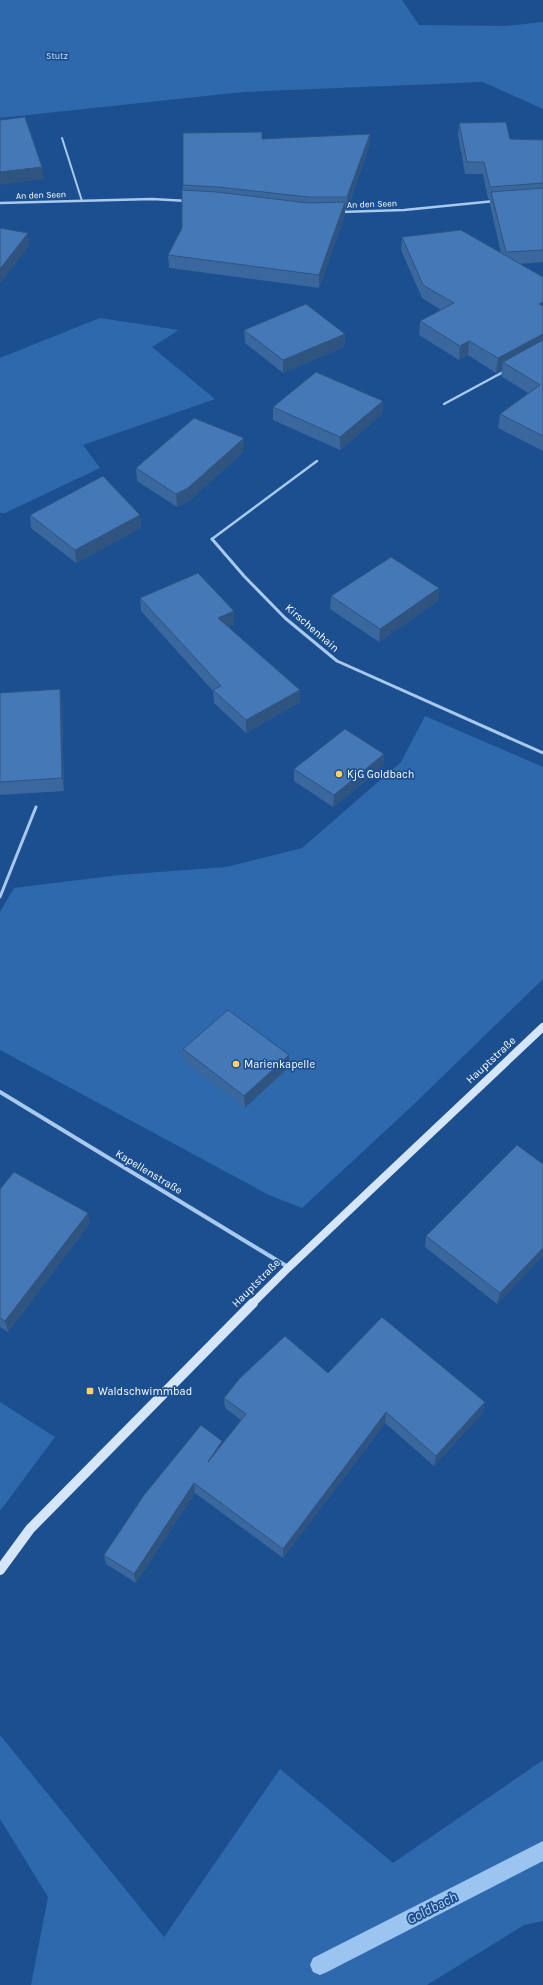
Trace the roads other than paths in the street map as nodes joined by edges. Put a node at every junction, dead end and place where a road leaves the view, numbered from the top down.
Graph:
1 (62, 138) dead end
2 (82, 200) junction
3 (502, 200) edge
4 (190, 201) edge
5 (0, 203) edge
6 (336, 213) edge
7 (510, 368) edge
8 (444, 404) dead end
9 (317, 462) dead end
10 (212, 538) joint
11 (543, 753) edge
12 (36, 807) dead end
13 (0, 897) edge
14 (543, 1027) edge
15 (0, 1092) edge
16 (288, 1268) junction
17 (0, 1570) edge

1 - 2 lane, An den Seen
2 - 4 street, An den Seen
2 - 5 street, An den Seen
3 - 6 street, An den Seen
7 - 8 lane
9 - 10 lane, Kirschenhain
10 - 11 street, Kirschenhain
12 - 13 lane
14 - 16 street, Hauptstraße
15 - 16 street, Kapellenstraße
16 - 17 street, Hauptstraße

